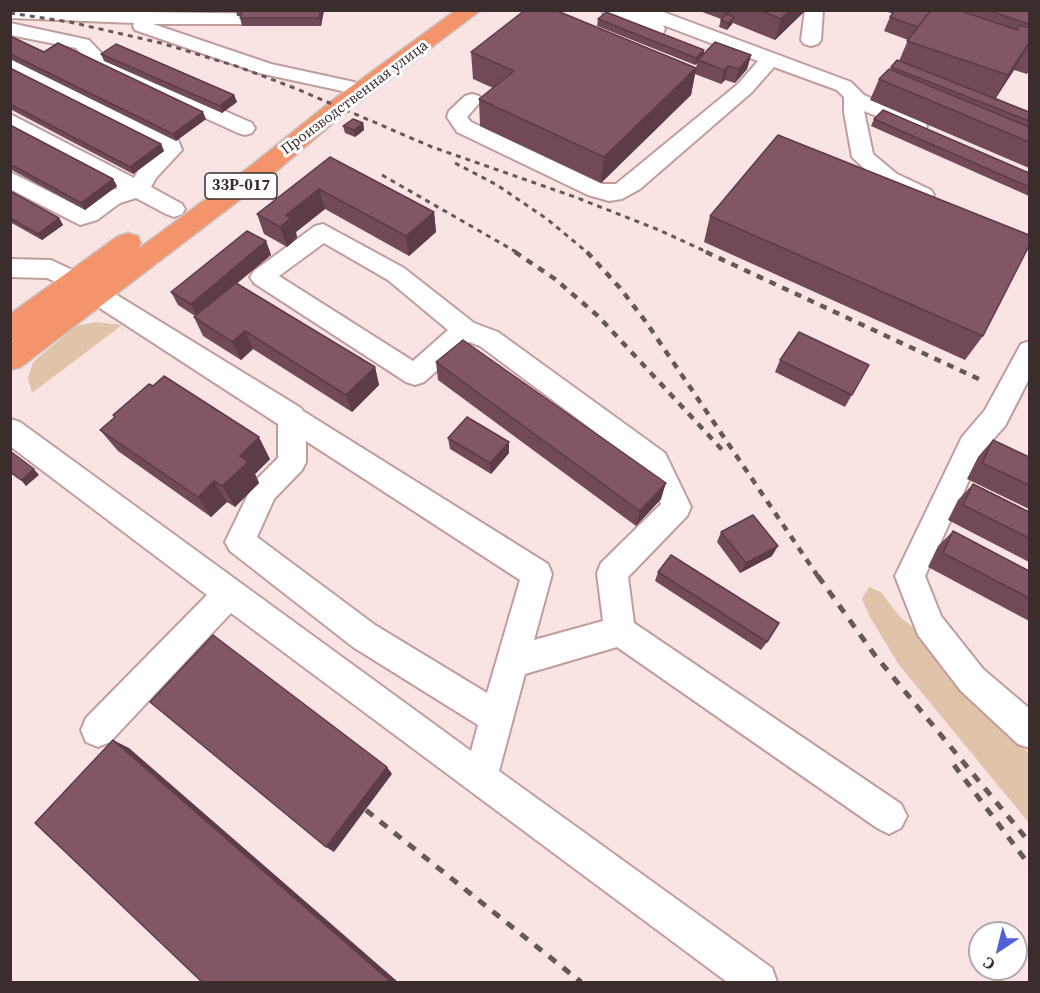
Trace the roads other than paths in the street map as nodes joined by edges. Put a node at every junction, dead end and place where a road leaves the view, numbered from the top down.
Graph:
1 (95, 10) edge
2 (447, 10) edge
3 (471, 10) edge
4 (611, 10) edge
5 (639, 10) edge
6 (814, 10) edge
7 (10, 12) edge
8 (118, 18) junction
9 (292, 20) edge
10 (10, 29) edge
11 (811, 40) dead end
12 (745, 50) junction
13 (771, 59) junction
14 (10, 65) edge
15 (347, 86) junction
16 (856, 90) junction
17 (472, 100) dead end
18 (10, 120) edge
19 (245, 128) dead end
20 (931, 132) edge
21 (10, 179) edge
22 (139, 189) junction
23 (946, 204) edge
24 (174, 209) junction
25 (10, 268) edge
26 (87, 288) junction
27 (10, 330) edge
28 (465, 330) junction
29 (1029, 351) edge
30 (10, 359) edge
31 (292, 416) junction
32 (10, 430) edge
33 (972, 445) junction
34 (1000, 458) edge
35 (229, 593) junction
36 (620, 631) junction
37 (512, 662) junction
38 (496, 718) junction
39 (98, 730) dead end
40 (1029, 732) edge
41 (480, 777) junction
42 (889, 816) dead end
43 (758, 982) edge

1 - 8 street
2 - 15 highway, Производственная улица / 33Р-017
3 - 26 highway, Производственная улица / 33Р-017
4 - 12 street
5 - 12 street
6 - 11 street
7 - 8 street
8 - 9 street
8 - 15 street
10 - 19 street
12 - 13 street
13 - 16 street
13 - 17 street
14 - 22 street
15 - 24 highway, Производственная улица / 33Р-017
16 - 20 street
16 - 23 street
18 - 22 street
21 - 22 street
22 - 24 street
24 - 26 highway, Производственная улица / 33Р-017
25 - 26 street
26 - 27 highway, Производственная улица / 33Р-017
26 - 30 highway, Производственная улица / 33Р-017
26 - 31 street
28 - 28 street
28 - 36 street
29 - 33 street
31 - 37 street
31 - 38 street
32 - 35 street
33 - 34 street
33 - 40 street
35 - 39 street
35 - 41 street
36 - 37 street
36 - 42 street
37 - 38 street
38 - 41 street
41 - 43 street

